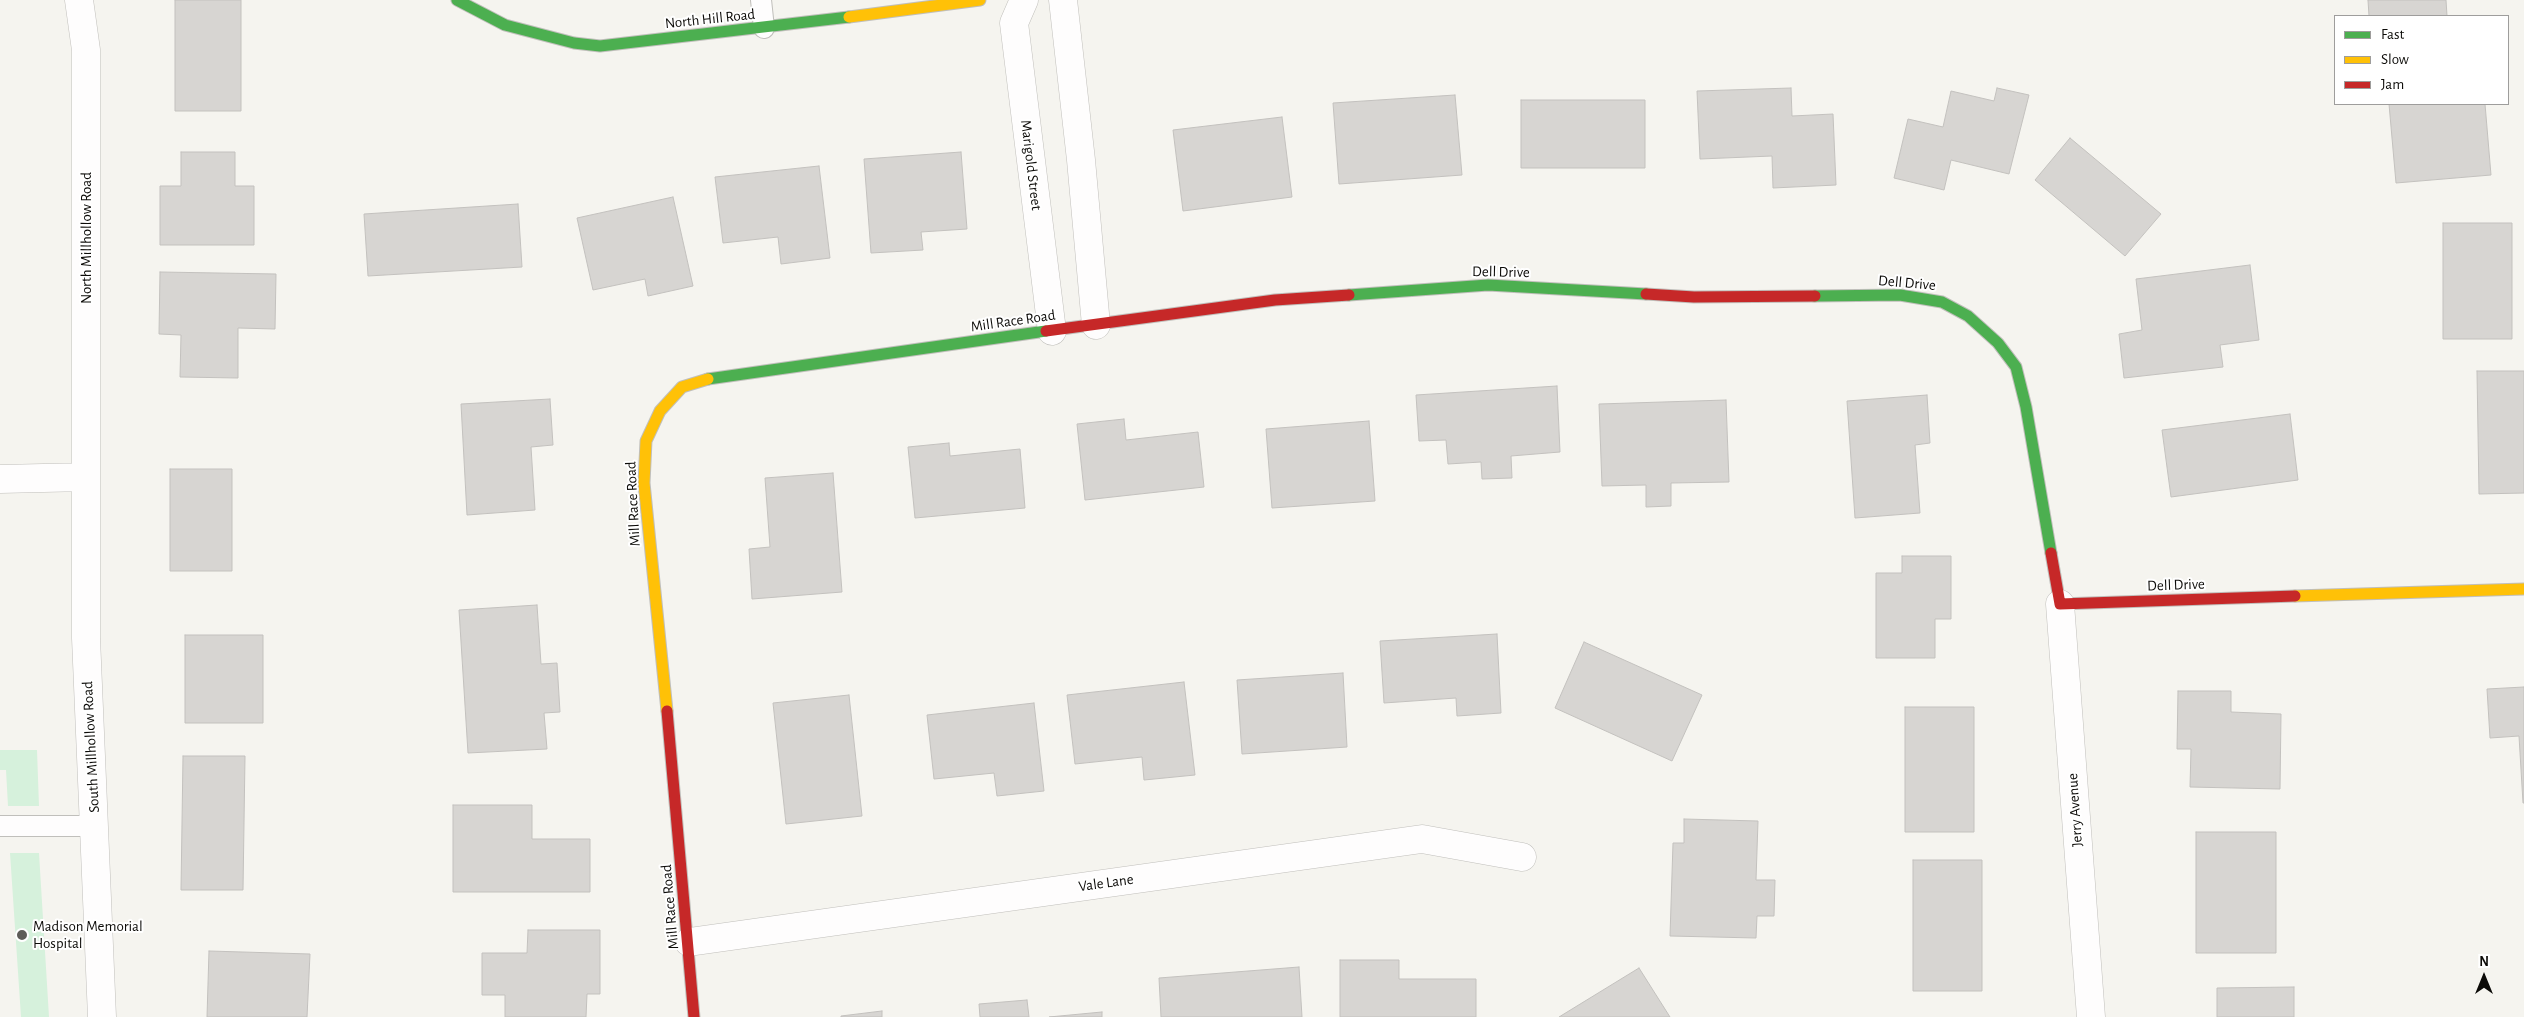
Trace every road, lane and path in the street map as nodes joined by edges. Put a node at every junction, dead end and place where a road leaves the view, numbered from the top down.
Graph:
1 (79, 0) edge
2 (457, 0) edge
3 (761, 0) edge
4 (980, 0) edge
5 (1024, 0) edge
6 (1063, 0) edge
7 (764, 28) junction
8 (1096, 325) junction
9 (1052, 331) junction
10 (86, 476) junction
11 (0, 479) edge
12 (2524, 589) edge
13 (2060, 604) junction
14 (0, 826) edge
15 (94, 826) junction
16 (1522, 857) dead end
17 (689, 942) junction
18 (102, 1017) edge
19 (694, 1017) edge
20 (2091, 1017) edge

1 - 10 street, North Millhollow Road
2 - 7 street, North Hill Road
3 - 7 lane
4 - 7 street, North Hill Road
5 - 9 street, Marigold Street
6 - 8 street
8 - 9 street, Mill Race Road
8 - 13 street, Dell Drive
9 - 17 street, Mill Race Road
10 - 11 street
10 - 15 street, South Millhollow Road
12 - 13 street, Dell Drive
13 - 20 street, Jerry Avenue
14 - 15 lane
15 - 18 street, South Millhollow Road
16 - 17 street, Vale Lane
17 - 19 street, Mill Race Road

